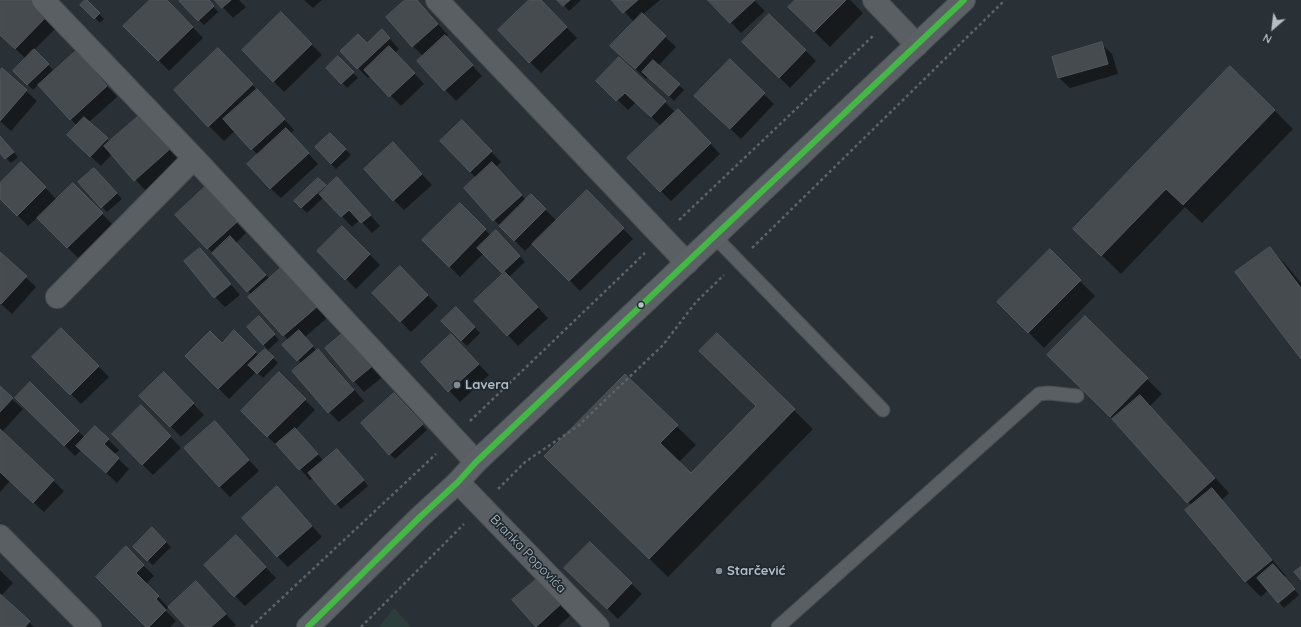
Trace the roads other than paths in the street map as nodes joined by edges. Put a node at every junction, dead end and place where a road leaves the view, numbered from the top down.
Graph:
1 (43, 0) edge
2 (437, 0) edge
3 (874, 0) edge
4 (964, 0) edge
5 (917, 45) junction
6 (194, 158) junction
7 (715, 237) junction
8 (687, 263) junction
9 (57, 297) dead end
10 (1077, 396) dead end
11 (883, 410) dead end
12 (476, 462) junction
13 (458, 482) junction
14 (0, 536) edge
15 (90, 627) edge
16 (308, 627) edge
17 (598, 627) edge
18 (778, 627) edge

1 - 6 street
2 - 8 street
3 - 5 street
4 - 5 main road
5 - 7 main road
6 - 9 street
6 - 12 street
7 - 8 main road
7 - 11 lane
8 - 12 main road
10 - 18 lane
12 - 13 main road
13 - 16 main road
13 - 17 street, Branka Popovića
14 - 15 street

